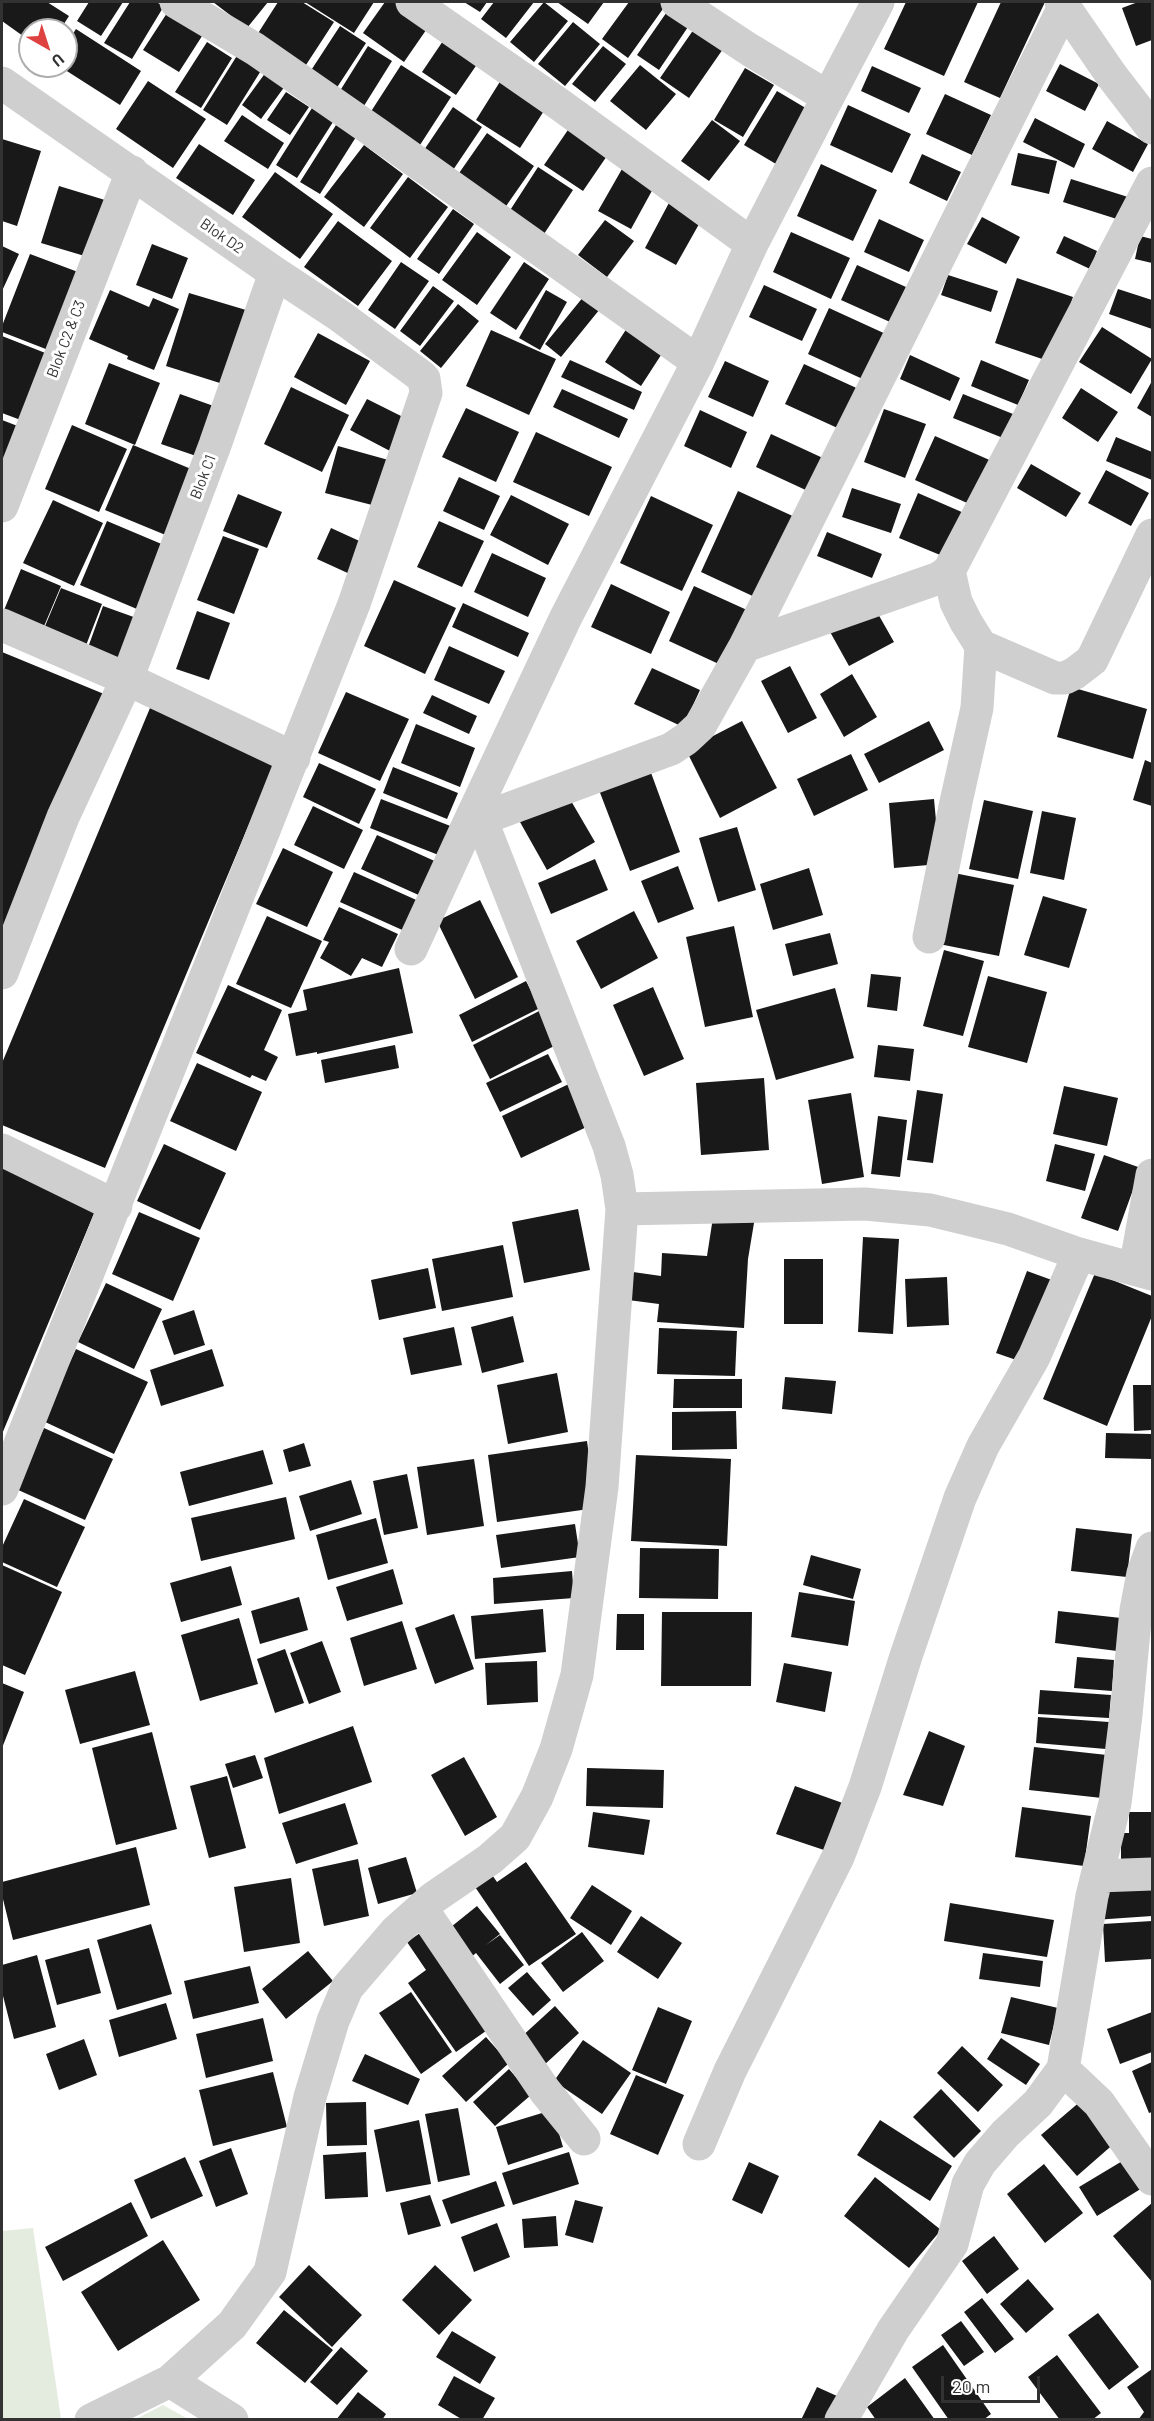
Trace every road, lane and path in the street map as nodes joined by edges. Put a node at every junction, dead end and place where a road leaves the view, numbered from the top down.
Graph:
1 (176, 2) edge
2 (412, 2) edge
3 (676, 2) edge
4 (878, 2) edge
5 (1062, 4) edge
6 (2, 83) edge
7 (828, 97) junction
8 (1152, 128) edge
9 (132, 172) junction
10 (1152, 183) edge
11 (752, 244) junction
12 (274, 273) junction
13 (698, 362) junction
14 (2, 506) edge
15 (1152, 535) edge
16 (949, 571) junction
17 (2, 625) edge
18 (745, 646) junction
19 (981, 646) junction
20 (128, 679) junction
21 (294, 758) junction
22 (478, 815) junction
23 (929, 937) dead end
24 (411, 949) dead end
25 (2, 973) edge
26 (2, 1150) edge
27 (1152, 1175) edge
28 (116, 1206) junction
29 (622, 1209) junction
30 (1079, 1254) junction
31 (1144, 1271) edge
32 (2, 1489) edge
33 (1152, 1548) edge
34 (1152, 1874) edge
35 (1098, 1876) junction
36 (422, 1909) junction
37 (1063, 2069) junction
38 (584, 2139) dead end
39 (699, 2144) dead end
40 (1152, 2179) edge
41 (170, 2381) junction
42 (91, 2420) edge
43 (232, 2420) edge
44 (841, 2420) edge

1 - 13 street
2 - 11 street
3 - 7 street
4 - 7 street
5 - 8 street
5 - 18 street
6 - 9 street, Blok D2
7 - 11 street
9 - 12 street, Blok D2
9 - 14 street, Blok C2 & C3
10 - 16 street
11 - 13 street
12 - 20 street, Blok C1
12 - 21 street, Blok D2
13 - 22 street
15 - 19 street
16 - 18 street
16 - 19 street
17 - 20 street
18 - 22 street
19 - 23 street
20 - 21 street
20 - 25 street, Blok C1
21 - 28 street
22 - 24 street
22 - 29 street
26 - 28 street
27 - 31 street
28 - 32 street
29 - 30 street
29 - 36 street
30 - 31 street
30 - 39 street
33 - 35 street
34 - 35 street
35 - 37 street
36 - 38 street
36 - 41 street
37 - 40 street
37 - 44 street
41 - 42 street
41 - 43 street

